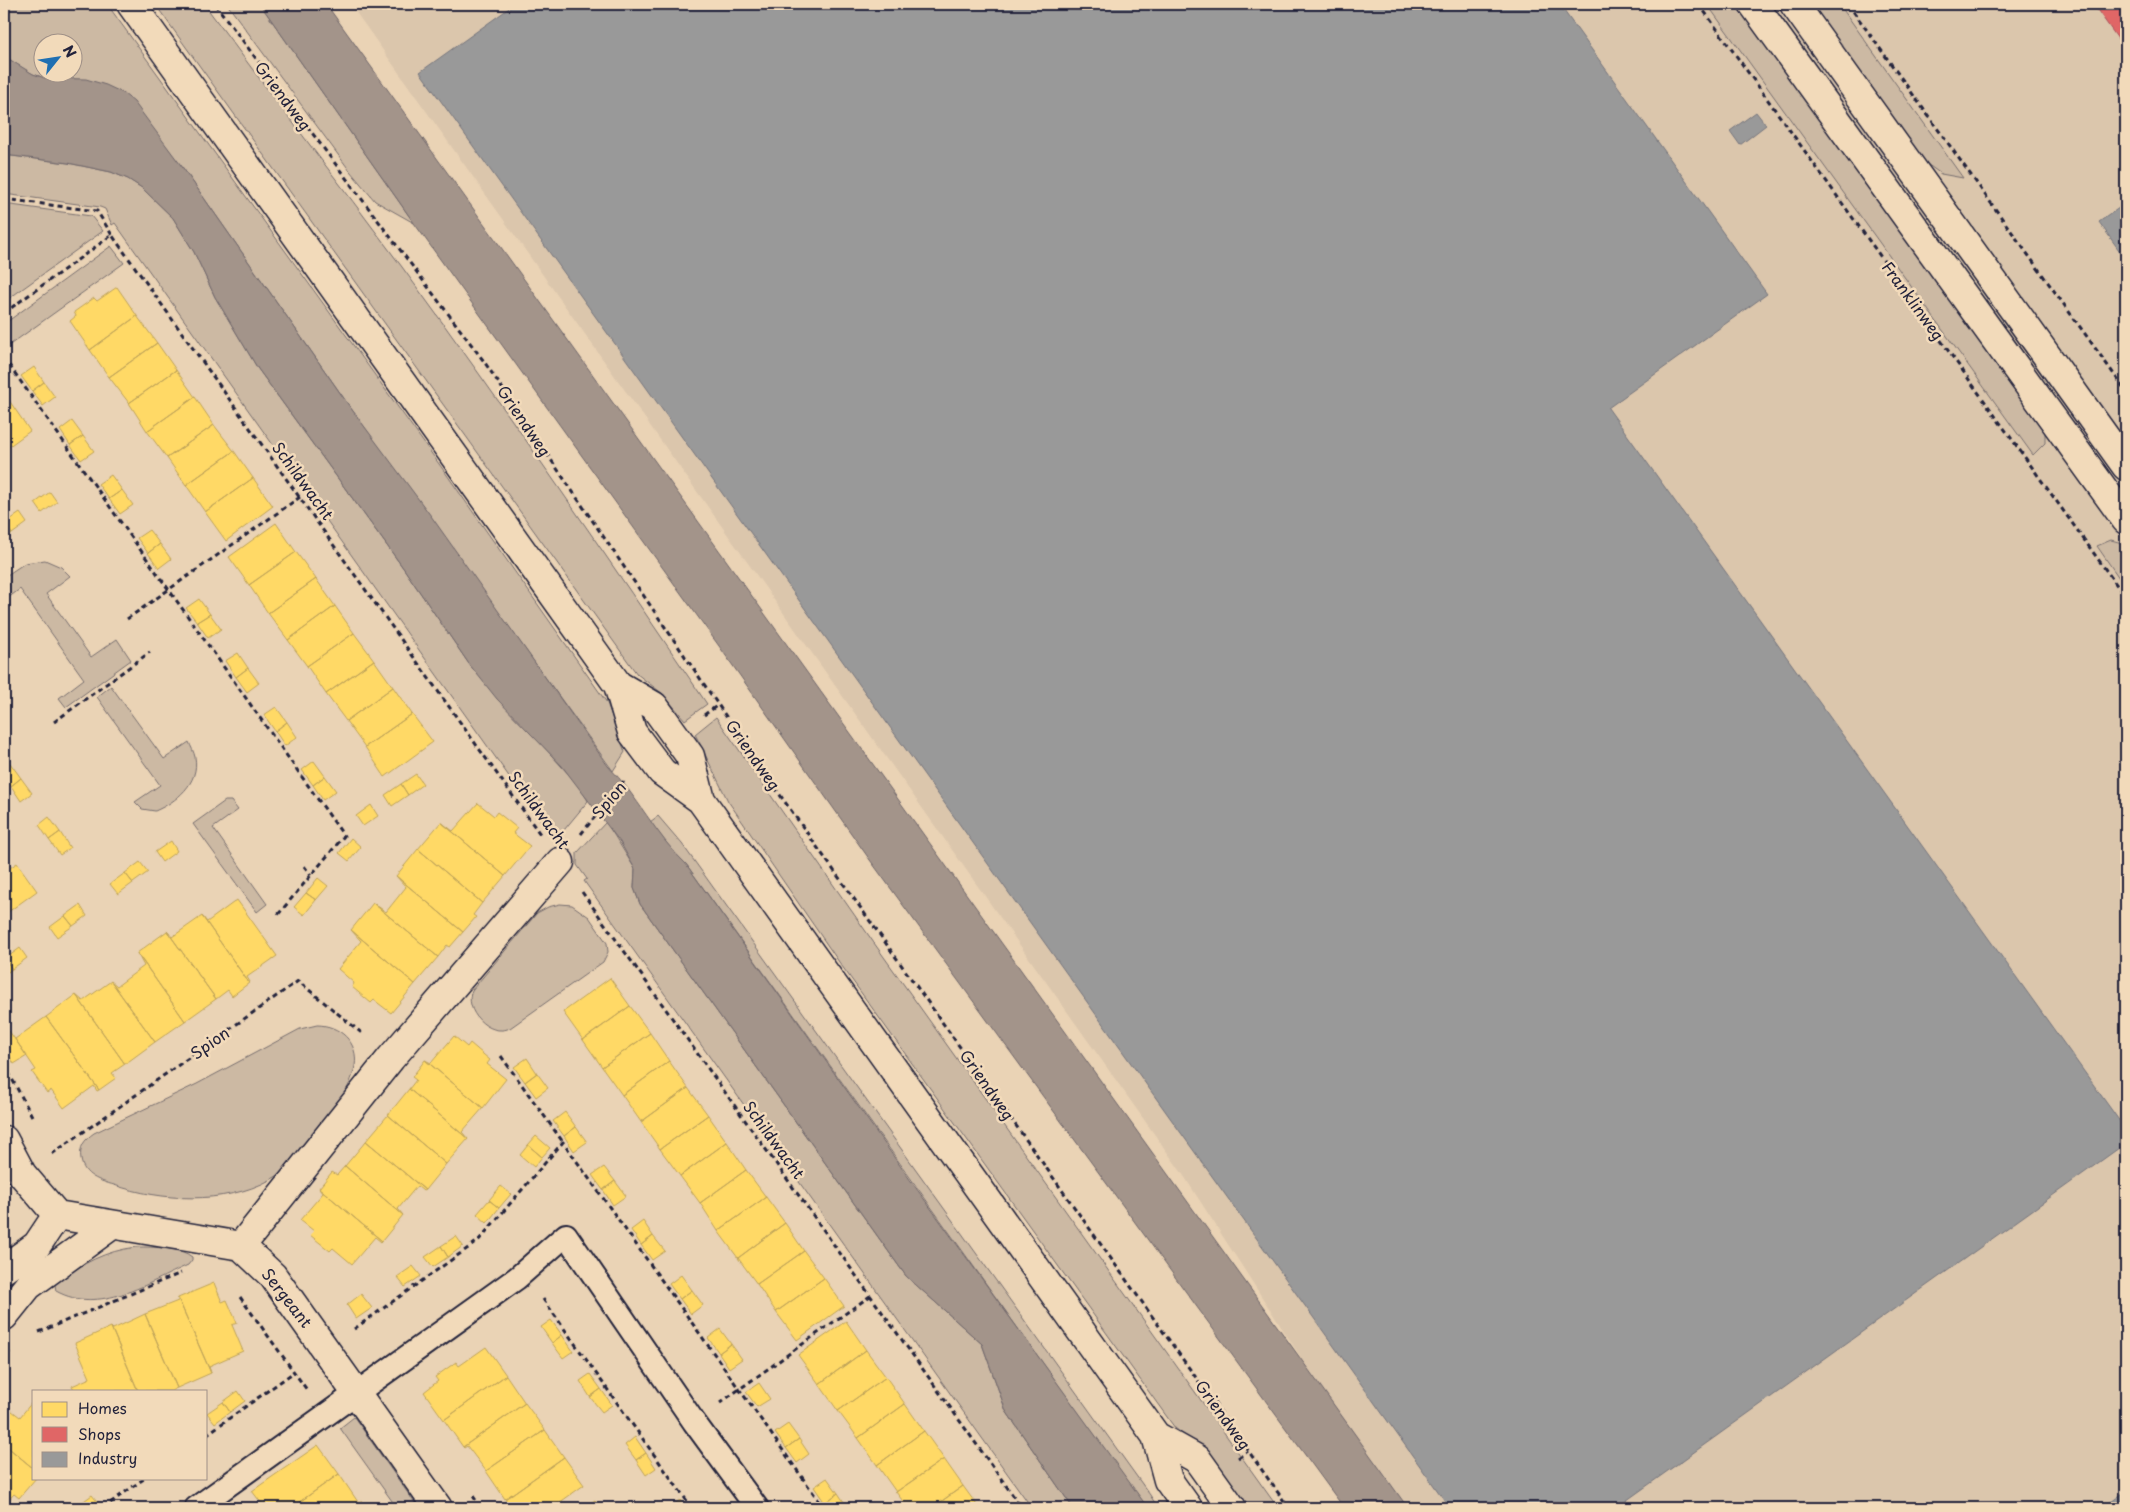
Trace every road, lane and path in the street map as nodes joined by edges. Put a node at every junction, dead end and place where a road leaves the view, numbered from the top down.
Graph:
1 (131, 4) edge
2 (215, 4) edge
3 (1699, 4) edge
4 (1753, 4) edge
5 (1794, 4) edge
6 (1848, 4) edge
7 (4, 199) edge
8 (1957, 231) junction
9 (112, 235) junction
10 (1932, 250) junction
11 (4, 313) edge
12 (4, 358) edge
13 (2126, 391) edge
14 (2125, 460) edge
15 (2096, 478) junction
16 (300, 497) junction
17 (2126, 520) edge
18 (169, 590) junction
19 (2126, 598) edge
20 (126, 619) dead end
21 (150, 652) dead end
22 (54, 722) dead end
23 (626, 779) dead end
24 (586, 828) dead end
25 (560, 862) junction
26 (304, 866) dead end
27 (311, 875) junction
28 (276, 917) dead end
29 (501, 1056) dead end
30 (391, 1058) junction
31 (4, 1064) edge
32 (35, 1121) dead end
33 (4, 1140) edge
34 (562, 1142) dead end
35 (48, 1145) dead end
36 (53, 1154) junction
37 (22, 1174) junction
38 (57, 1215) junction
39 (112, 1225) junction
40 (242, 1246) junction
41 (4, 1269) edge
42 (187, 1270) dead end
43 (523, 1272) junction
44 (237, 1293) dead end
45 (870, 1296) junction
46 (4, 1316) edge
47 (37, 1333) dead end
48 (14, 1347) dead end
49 (4, 1359) edge
50 (294, 1372) junction
51 (356, 1393) junction
52 (325, 1415) junction
53 (694, 1422) junction
54 (208, 1434) edge
55 (1156, 1436) junction
56 (142, 1480) edge
57 (104, 1508) edge
58 (196, 1508) edge
59 (438, 1508) edge
60 (692, 1508) edge
61 (757, 1508) edge
62 (1022, 1508) edge
63 (1188, 1508) edge
64 (1232, 1508) edge
65 (1289, 1508) edge

1 - 55 street
2 - 65 path, Griendweg
3 - 19 path, Franklinweg
4 - 10 street
5 - 8 street
6 - 13 path
7 - 9 path, Schildwacht
8 - 10 street
8 - 14 street
9 - 11 path
9 - 16 path, Schildwacht
10 - 15 street
12 - 18 path
14 - 15 street
15 - 17 street
16 - 18 path
16 - 25 path, Schildwacht
18 - 20 path
18 - 27 path
21 - 22 path
23 - 24 path, Spion
25 - 30 street
25 - 45 path, Schildwacht
26 - 27 path
27 - 28 path
29 - 34 path
30 - 36 path, Spion
30 - 40 street
31 - 32 path
33 - 37 street
35 - 36 path
36 - 37 path, Spion
37 - 38 street
38 - 39 street
38 - 41 street
39 - 40 street
39 - 46 street
40 - 51 street, Sergeant
42 - 47 path
43 - 51 lane
43 - 53 lane
43 - 60 path
44 - 50 path
45 - 53 path
45 - 62 path, Schildwacht
48 - 49 path
50 - 52 path
50 - 54 path
51 - 52 lane
51 - 59 street, Sergeant
52 - 58 lane
53 - 61 lane
55 - 63 street
55 - 64 street
56 - 57 path

